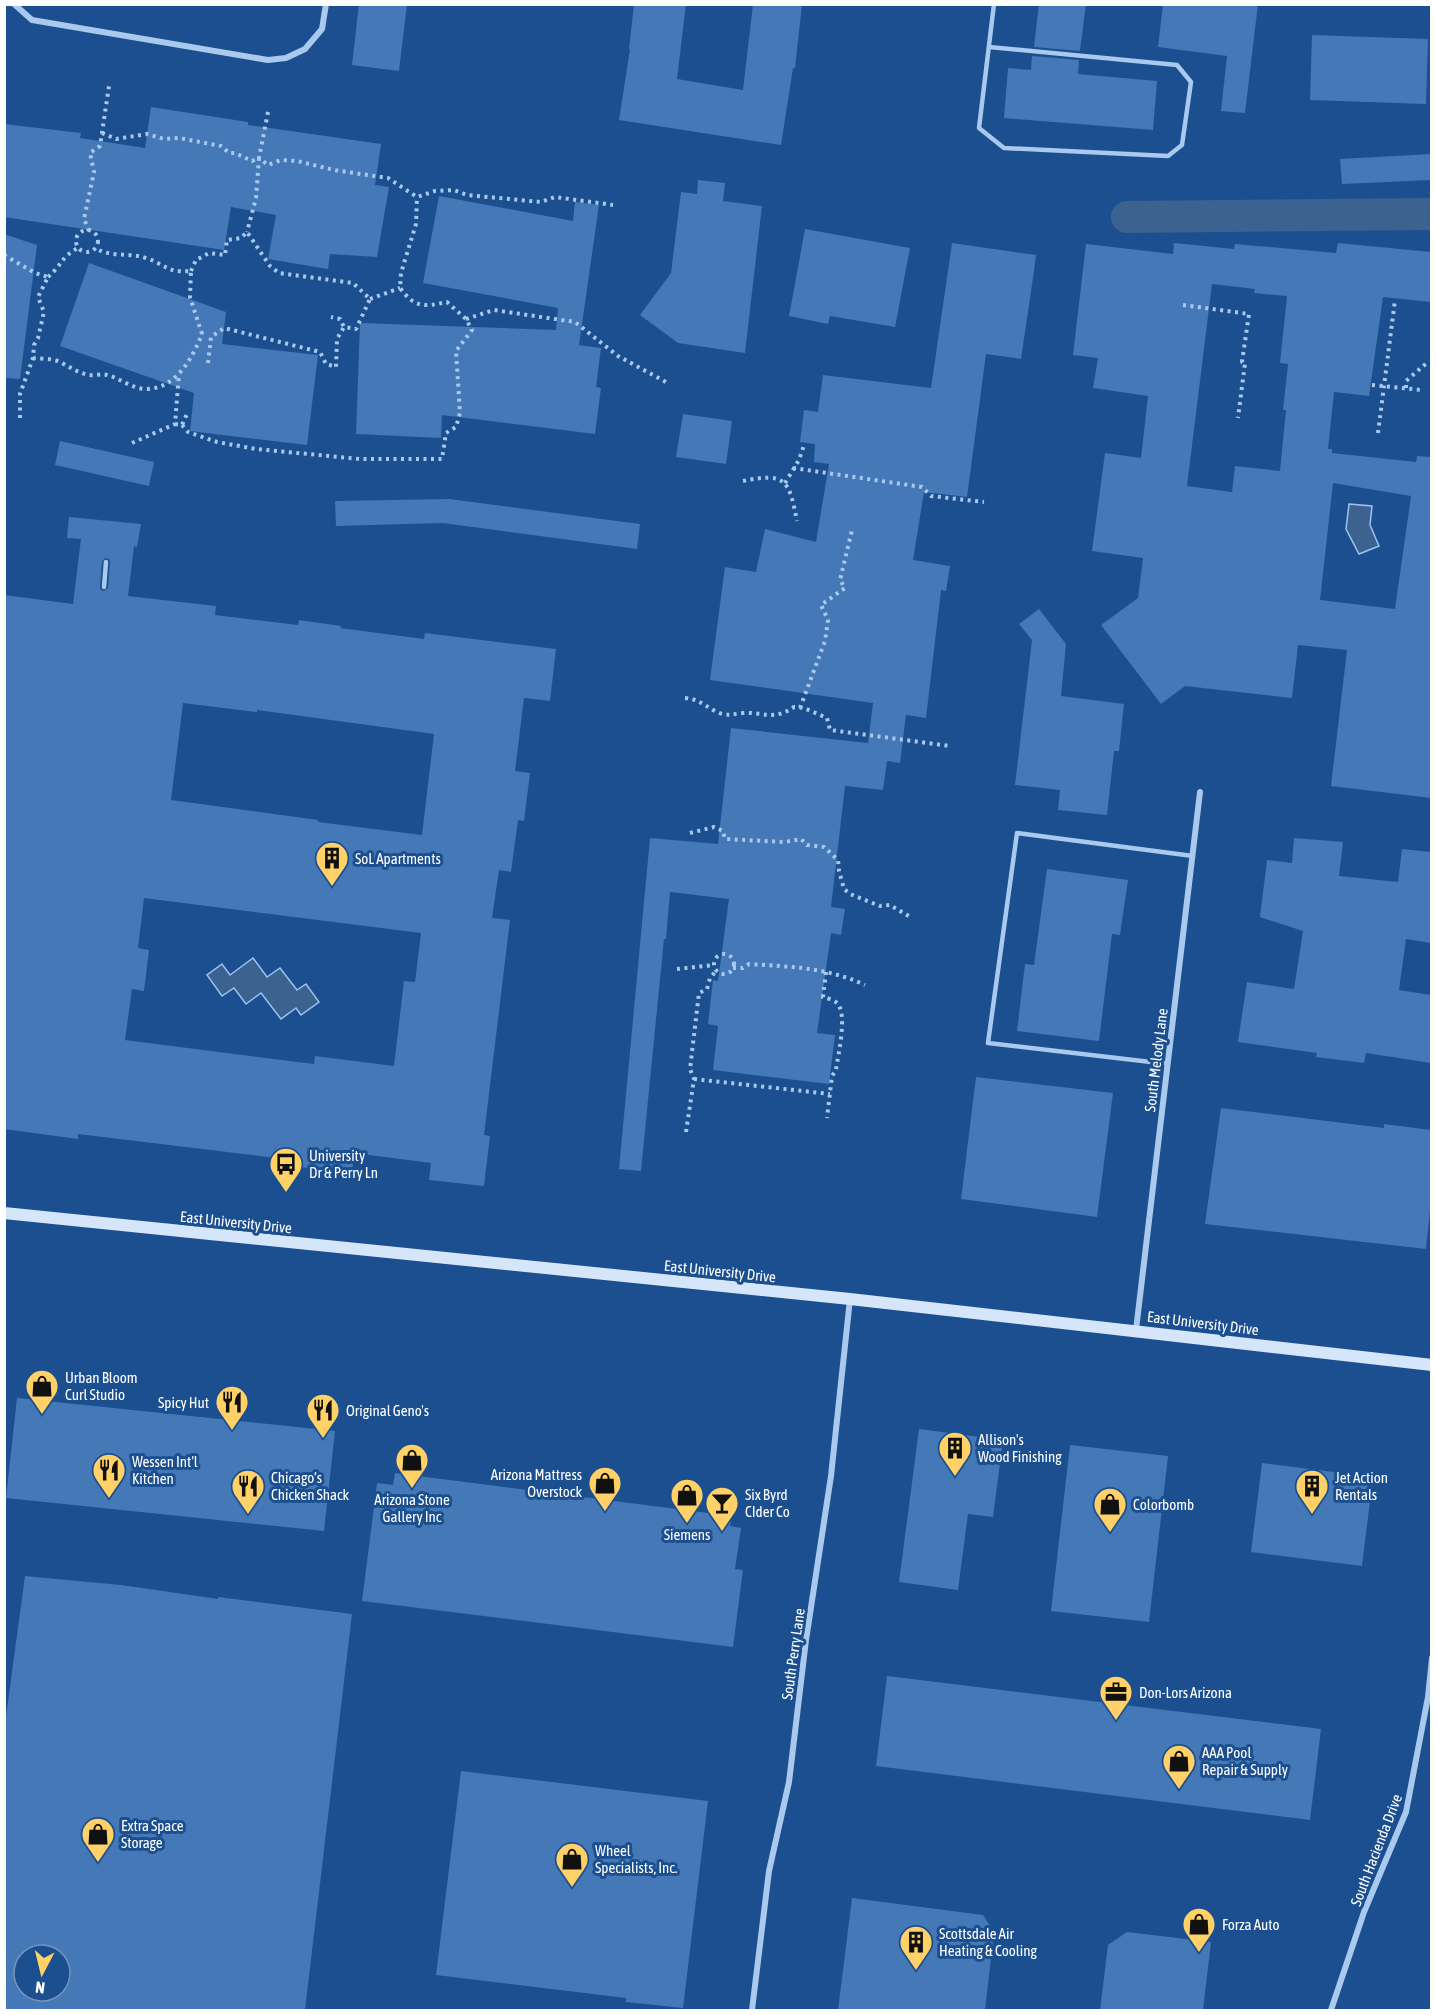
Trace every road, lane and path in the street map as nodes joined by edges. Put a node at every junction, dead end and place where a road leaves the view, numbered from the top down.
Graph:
1 (14, 4) edge
2 (326, 4) edge
3 (994, 4) edge
4 (989, 47) junction
5 (109, 86) dead end
6 (268, 112) dead end
7 (102, 133) junction
8 (259, 158) junction
9 (417, 197) junction
10 (613, 205) dead end
11 (89, 231) junction
12 (247, 232) junction
13 (78, 248) junction
14 (95, 248) junction
15 (4, 255) edge
16 (192, 271) junction
17 (48, 277) junction
18 (400, 288) junction
19 (370, 298) junction
20 (1395, 300) dead end
21 (1183, 305) dead end
22 (331, 317) dead end
23 (466, 320) junction
24 (344, 327) junction
25 (202, 334) junction
26 (211, 337) junction
27 (33, 358) junction
28 (1429, 361) dead end
29 (208, 363) dead end
30 (179, 374) junction
31 (666, 382) dead end
32 (1372, 385) dead end
33 (1384, 387) junction
34 (1406, 388) junction
35 (1421, 390) dead end
36 (187, 414) dead end
37 (1238, 418) dead end
38 (20, 422) dead end
39 (175, 424) junction
40 (182, 425) junction
41 (1378, 433) dead end
42 (132, 443) dead end
43 (804, 445) dead end
44 (793, 468) junction
45 (743, 481) dead end
46 (785, 483) junction
47 (984, 502) dead end
48 (797, 521) dead end
49 (852, 530) dead end
50 (106, 562) dead end
51 (104, 586) dead end
52 (685, 698) dead end
53 (800, 708) junction
54 (950, 746) dead end
55 (1200, 792) dead end
56 (690, 833) dead end
57 (1193, 856) junction
58 (912, 918) dead end
59 (714, 965) junction
60 (733, 968) junction
61 (677, 969) dead end
62 (716, 971) junction
63 (826, 972) junction
64 (865, 985) dead end
65 (1168, 1064) junction
66 (694, 1079) junction
67 (830, 1094) junction
68 (827, 1118) dead end
69 (686, 1132) dead end
70 (4, 1214) edge
71 (850, 1299) junction
72 (1136, 1330) junction
73 (1431, 1365) edge
74 (1431, 1658) edge
75 (752, 2010) edge
76 (1331, 2010) edge

1 - 2 street
3 - 4 lane
4 - 4 lane
5 - 7 path
6 - 8 path
7 - 8 path
7 - 11 path
8 - 9 path
8 - 12 path
9 - 10 path
9 - 18 path
11 - 13 path
11 - 14 path
12 - 16 path
12 - 19 path
13 - 14 path
13 - 17 path
14 - 16 path
15 - 17 path
16 - 25 path
17 - 27 path
18 - 19 path
18 - 23 path
19 - 24 path
20 - 33 path
21 - 37 path
22 - 24 path
23 - 31 path
23 - 40 path
24 - 26 path
25 - 26 path
25 - 30 path
26 - 29 path
27 - 30 path
27 - 38 path
28 - 34 path
30 - 39 path
32 - 33 path
33 - 34 path
33 - 41 path
34 - 35 path
36 - 40 path
39 - 40 path
39 - 42 path
43 - 44 path
44 - 46 path
44 - 47 path
45 - 46 path
46 - 48 path
49 - 53 path
50 - 51 lane
52 - 53 path
53 - 54 path
55 - 57 street, South Melody Lane
56 - 58 path
57 - 65 street, South Melody Lane
57 - 65 lane
59 - 60 path
59 - 61 path
59 - 62 path
60 - 62 path
60 - 63 path
62 - 66 path
63 - 64 path
63 - 67 path
65 - 72 street, South Melody Lane
66 - 67 path
66 - 69 path
67 - 68 path
70 - 71 main road, East University Drive
71 - 72 main road, East University Drive
71 - 75 street, South Perry Lane
72 - 73 main road, East University Drive
74 - 76 street, South Hacienda Drive

